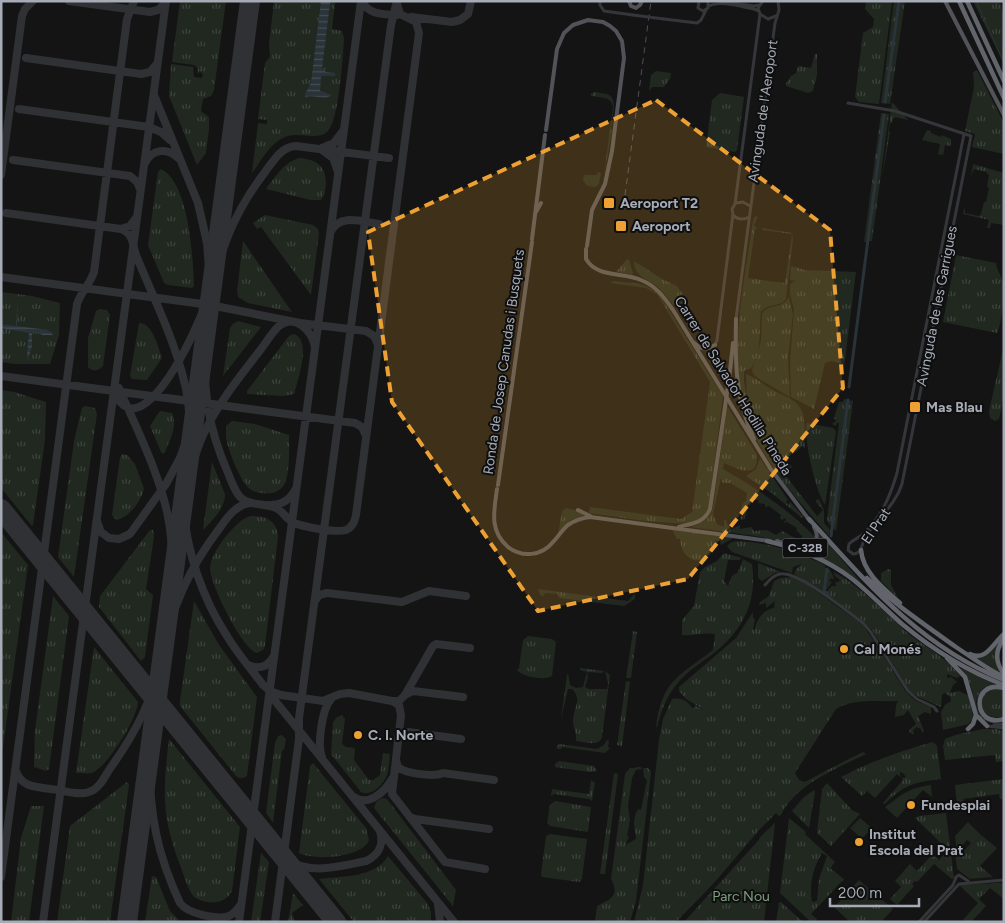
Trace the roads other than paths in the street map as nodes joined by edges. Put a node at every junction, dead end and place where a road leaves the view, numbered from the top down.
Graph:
1 (600, 1) edge
2 (629, 1) edge
3 (699, 1) edge
4 (708, 1) edge
5 (720, 1) edge
6 (945, 1) edge
7 (959, 1) edge
8 (967, 1) edge
9 (642, 2) edge
10 (761, 2) edge
11 (777, 2) edge
12 (709, 6) junction
13 (701, 10) junction
14 (706, 10) junction
15 (759, 12) junction
16 (776, 16) junction
17 (701, 19) junction
18 (559, 43) joint
19 (1004, 81) edge
20 (1004, 98) edge
21 (848, 103) dead end
22 (1004, 115) edge
23 (964, 134) junction
24 (541, 203) dead end
25 (735, 204) junction
26 (750, 206) junction
27 (535, 214) junction
28 (733, 214) junction
29 (749, 217) junction
30 (736, 319) junction
31 (690, 339) junction
32 (715, 345) joint
33 (762, 455) junction
34 (892, 503) joint
35 (578, 510) dead end
36 (594, 518) junction
37 (809, 518) junction
38 (677, 528) junction
39 (768, 541) junction
40 (861, 550) junction
41 (848, 560) junction
42 (764, 585) dead end
43 (918, 619) junction
44 (1004, 634) edge
45 (1004, 639) edge
46 (959, 648) junction
47 (938, 651) junction
48 (1004, 677) edge
49 (1004, 687) edge
50 (937, 711) dead end
51 (976, 715) junction
52 (1004, 719) edge
53 (1004, 724) edge
54 (987, 726) junction
55 (1004, 728) edge
56 (968, 729) dead end
57 (964, 878) junction
58 (955, 880) junction
59 (1004, 880) edge
60 (971, 882) junction
61 (961, 883) junction
62 (919, 922) edge
63 (924, 922) edge

1 - 17 street, bridge
2 - 9 main road
3 - 13 street
4 - 12 street
5 - 10 street
6 - 22 main road
7 - 20 highway
8 - 19 highway
10 - 15 street, Avinguda de l'Aeroport
11 - 16 street, Avinguda de l'Aeroport
12 - 14 street
12 - 15 street
13 - 14 street
13 - 17 street
14 - 17 street
15 - 16 street, Avinguda de l'Aeroport
15 - 25 street, Avinguda de l'Aeroport
16 - 26 street, Avinguda de l'Aeroport
18 - 27 main road, Ronda de Josep Canudas i Busquets
18 - 31 main road, Carrer de Salvador Hedilla Pineda
21 - 23 street
23 - 34 street, Avinguda de les Garrigues
23 - 40 street, Avinguda de les Garrigues
24 - 27 main road
25 - 26 street, Avinguda de l'Aeroport
25 - 28 street, Avinguda de l'Aeroport
26 - 29 street, Avinguda de l'Aeroport
27 - 36 main road, Ronda de Josep Canudas i Busquets
28 - 29 street
28 - 32 street, Avinguda de l'Aeroport
29 - 30 street, Avinguda de l'Aeroport
30 - 33 main road
30 - 38 main road, bridge
31 - 32 main road
31 - 33 main road, Carrer de Salvador Hedilla Pineda
33 - 37 main road, Carrer de Salvador Hedilla Pineda / C-32B
34 - 40 street, El Prat
35 - 36 main road
36 - 38 main road, Ronda de Josep Canudas i Busquets
37 - 39 main road, C-32B
37 - 41 highway, C-32B
38 - 39 main road, Ronda de Josep Canudas i Busquets
39 - 47 highway, C-32B
40 - 43 highway
41 - 43 highway
41 - 48 highway, C-32B
42 - 50 street
43 - 46 highway
44 - 46 highway
45 - 48 highway
46 - 48 highway
47 - 49 highway, C-32B
47 - 51 highway
49 - 52 highway
51 - 54 highway
51 - 56 highway
53 - 54 street
54 - 55 street
57 - 58 street
57 - 60 street
57 - 61 street
58 - 61 street
58 - 62 street
59 - 60 street
60 - 61 street
61 - 63 street

